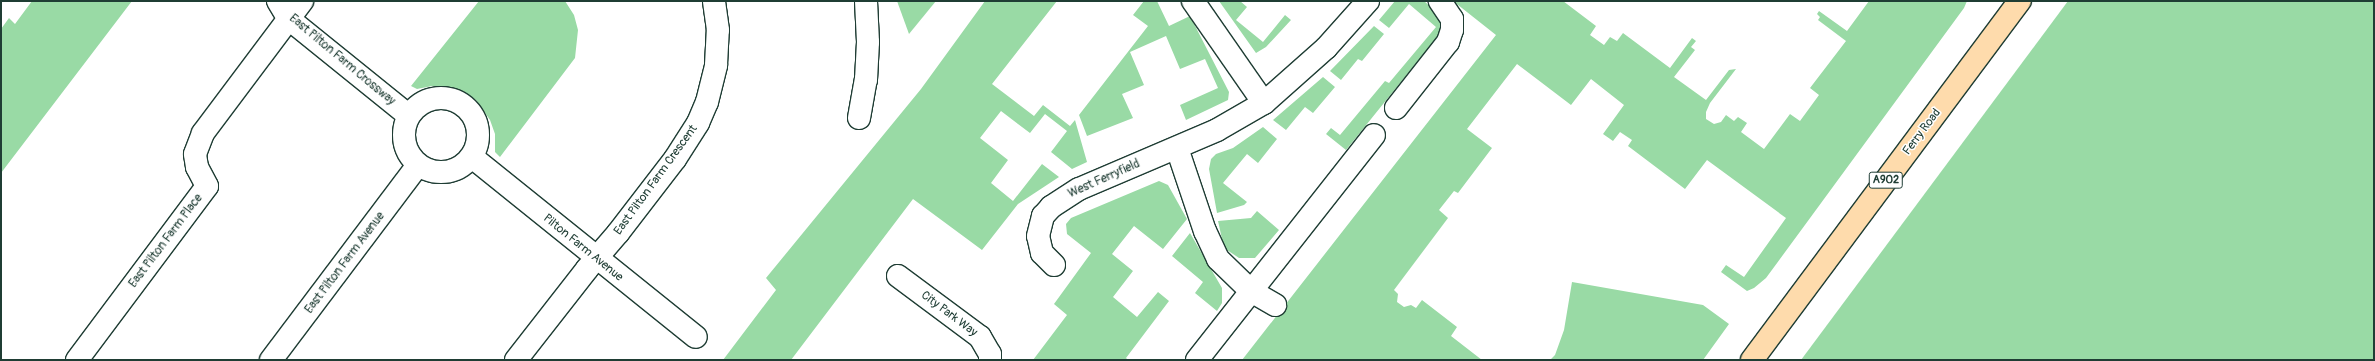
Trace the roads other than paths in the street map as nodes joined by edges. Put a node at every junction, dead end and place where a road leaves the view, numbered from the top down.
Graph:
1 (302, 1) edge
2 (714, 1) edge
3 (866, 1) edge
4 (1193, 1) edge
5 (1368, 1) edge
6 (1440, 1) edge
7 (2020, 1) edge
8 (284, 10) edge
9 (1264, 103) junction
10 (1396, 108) dead end
11 (409, 116) junction
12 (859, 118) dead end
13 (1374, 135) dead end
14 (1177, 148) junction
15 (472, 157) junction
16 (418, 165) junction
17 (596, 259) junction
18 (1054, 265) dead end
19 (898, 276) dead end
20 (1251, 291) junction
21 (1275, 305) dead end
22 (696, 337) dead end
23 (77, 360) edge
24 (272, 360) edge
25 (516, 360) edge
26 (990, 360) edge
27 (1197, 360) edge
28 (1752, 360) edge

1 - 8 street
2 - 17 street, East Pilton Farm Crescent
3 - 12 street
4 - 9 street
5 - 9 street, West Ferryfield
6 - 10 street
7 - 28 main road, Ferry Road / A902
8 - 11 street, East Pilton Farm Crossway
8 - 23 street, East Pilton Farm Place
9 - 14 street, West Ferryfield
11 - 15 street
11 - 16 street
13 - 20 street
14 - 18 street, West Ferryfield
14 - 20 street
15 - 16 street
15 - 17 street, Pilton Farm Avenue
16 - 24 street, East Pilton Farm Avenue
17 - 22 street, Pilton Farm Avenue
17 - 25 street, East Pilton Farm Crescent
19 - 26 street, City Park Way
20 - 21 street
20 - 27 street

